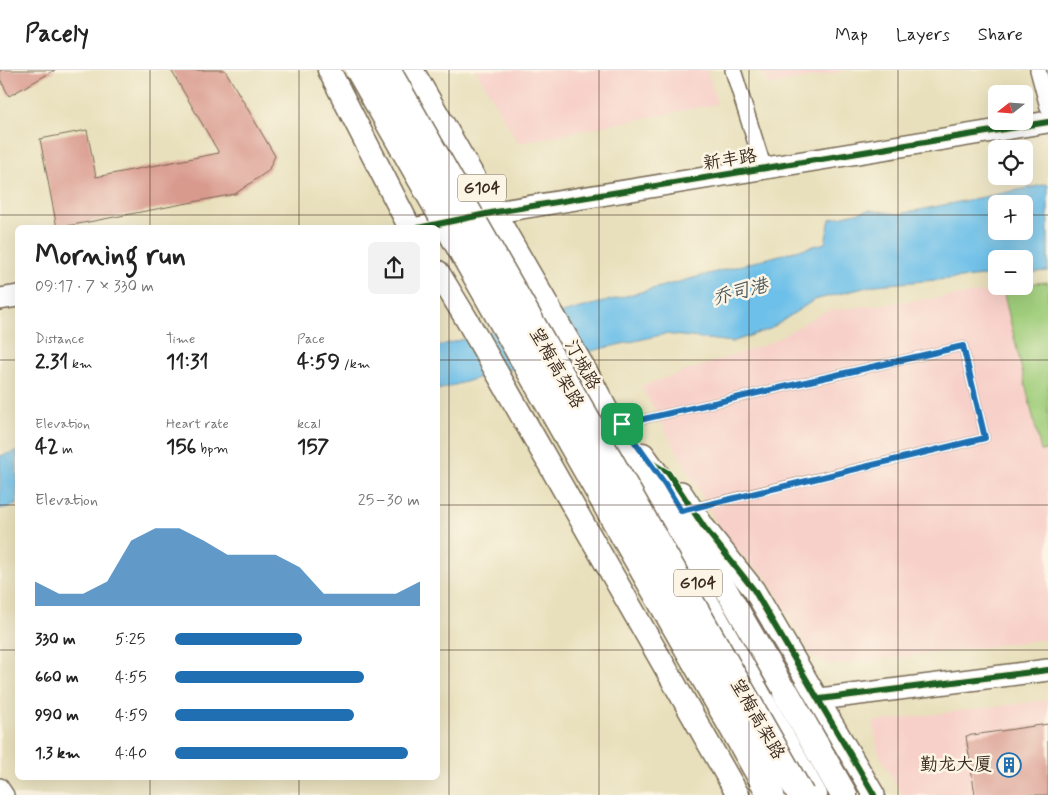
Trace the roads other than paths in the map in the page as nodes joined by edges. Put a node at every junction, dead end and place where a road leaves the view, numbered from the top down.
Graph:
1 (329, 70) edge
2 (358, 70) edge
3 (388, 70) edge
4 (412, 70) edge
5 (733, 70) edge
6 (1038, 70) edge
7 (1048, 107) edge
8 (1048, 122) edge
9 (764, 169) junction
10 (496, 212) junction
11 (408, 225) edge
12 (433, 225) edge
13 (440, 275) edge
14 (15, 296) edge
15 (0, 299) edge
16 (588, 375) junction
17 (622, 424) junction
18 (686, 510) junction
19 (1048, 670) edge
20 (786, 693) joint
21 (820, 699) junction
22 (0, 786) edge
23 (6, 795) edge
24 (738, 795) edge
25 (771, 795) edge
26 (801, 795) edge
27 (816, 795) edge
28 (844, 795) edge
29 (874, 795) edge

1 - 11 main road
2 - 25 highway, 望梅高架路, bridge
3 - 26 highway, 望梅高架路, bridge
4 - 10 main road, 汀城路 / G104
5 - 9 street
6 - 7 street
8 - 9 street, 新丰路
9 - 10 street, 新丰路
10 - 12 street, 新丰路
10 - 16 main road, 汀城路 / G104
13 - 24 main road
14 - 15 street
16 - 17 main road
16 - 27 main road, 汀城路 / G104
17 - 18 main road
17 - 18 lane
18 - 20 main road
18 - 21 street
19 - 21 street
20 - 28 highway
21 - 29 street
22 - 23 street

